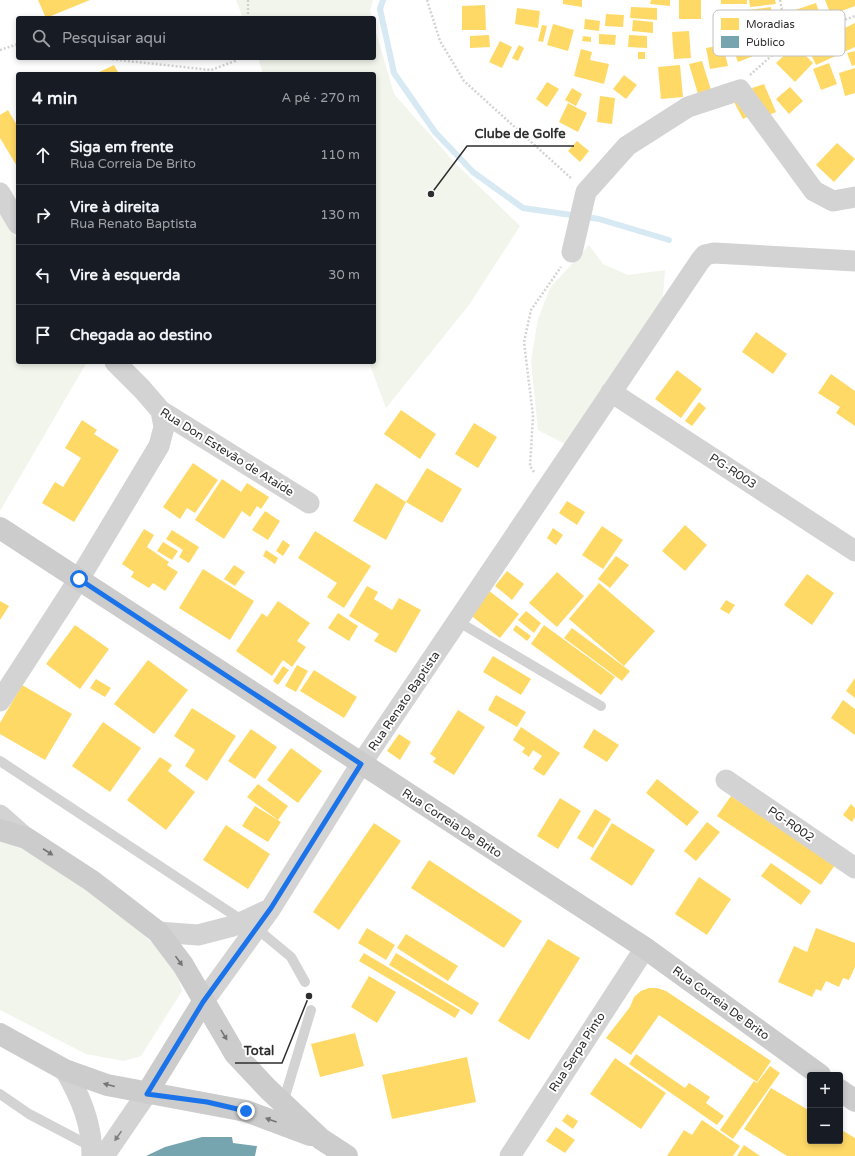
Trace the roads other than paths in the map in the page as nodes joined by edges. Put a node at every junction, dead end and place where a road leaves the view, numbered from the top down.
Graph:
1 (0, 193) edge
2 (855, 197) edge
3 (16, 221) edge
4 (572, 252) road end
5 (855, 261) edge
6 (117, 364) edge
7 (611, 392) junction
8 (161, 411) junction
9 (309, 503) dead end
10 (0, 528) edge
11 (855, 551) edge
12 (79, 579) junction
13 (457, 621) junction
14 (0, 701) edge
15 (601, 706) dead end
16 (0, 761) edge
17 (361, 764) junction
18 (726, 780) dead end
19 (0, 815) edge
20 (0, 830) edge
21 (26, 838) junction
22 (855, 868) edge
23 (250, 925) junction
24 (158, 932) junction
25 (645, 948) junction
26 (305, 982) dead end
27 (203, 1002) junction
28 (311, 1010) dead end
29 (0, 1034) edge
30 (66, 1070) junction
31 (816, 1072) edge
32 (843, 1092) edge
33 (0, 1094) edge
34 (147, 1094) junction
35 (855, 1100) edge
36 (283, 1103) junction
37 (321, 1139) junction
38 (96, 1153) edge
39 (347, 1156) edge
40 (510, 1156) edge

1 - 3 street
2 - 4 street
5 - 7 street, Rua Renato Baptista
6 - 8 street, Rua Don Estevão de Ataíde
7 - 11 street, PG-R003
7 - 13 street, Rua Renato Baptista
8 - 9 street, Rua Don Estevão de Ataíde
8 - 12 street
10 - 12 street, Rua Correia De Brito
12 - 14 street
12 - 17 street, Rua Correia De Brito
13 - 15 lane
13 - 17 street, Rua Renato Baptista
16 - 23 lane
17 - 23 street, Rua Renato Baptista
17 - 25 street, Rua Correia De Brito
18 - 22 street, PG-R002
19 - 21 street
20 - 21 street
21 -> 24 street
23 - 24 street
23 - 26 lane
23 - 27 street, Rua Renato Baptista
24 -> 27 street
25 - 31 street, Rua Correia De Brito
25 - 40 street, Rua Serpa Pinto
27 - 34 street, Rua Renato Baptista
27 -> 36 street
28 - 36 lane
29 - 30 street
34 -> 30 street
30 - 38 street
32 - 35 street
33 - 38 lane
37 -> 34 street
34 -> 38 street, Rua Renato Baptista
36 - 37 street
37 - 39 street

